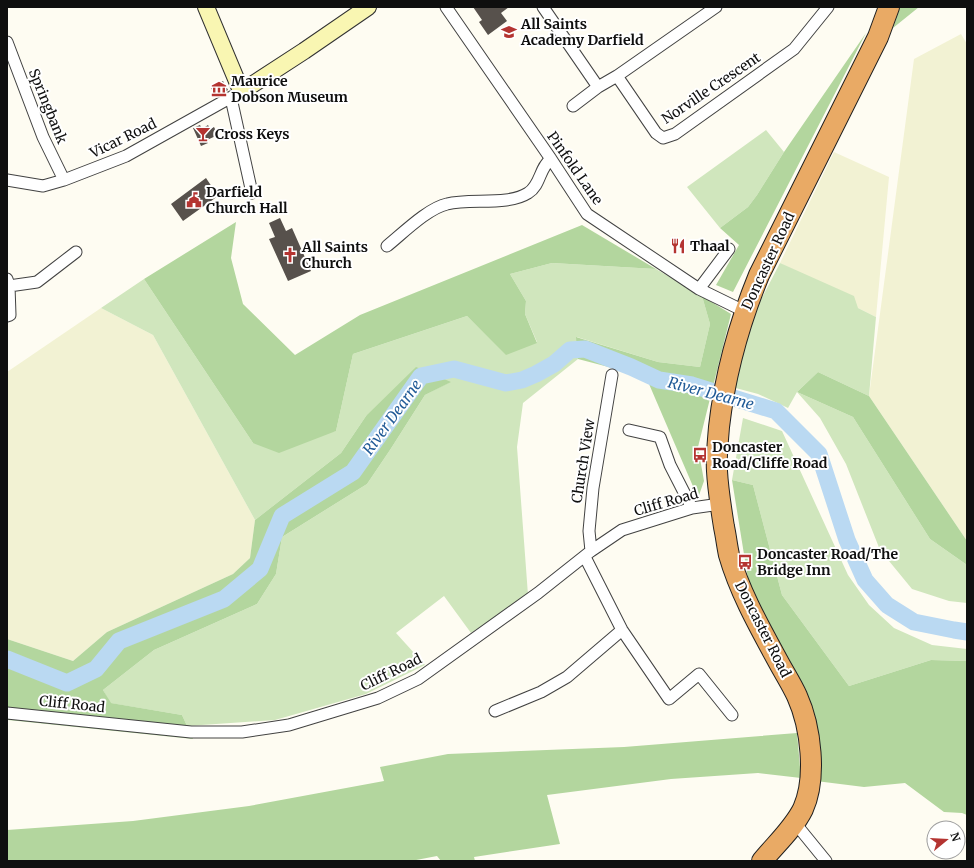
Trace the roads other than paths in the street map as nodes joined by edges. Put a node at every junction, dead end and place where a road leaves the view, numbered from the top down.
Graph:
1 (206, 7) edge
2 (368, 7) edge
3 (446, 7) edge
4 (543, 7) edge
5 (716, 7) edge
6 (828, 7) edge
7 (889, 7) edge
8 (7, 42) edge
9 (617, 76) junction
10 (598, 87) junction
11 (237, 94) junction
12 (573, 106) dead end
13 (551, 159) junction
14 (7, 180) edge
15 (64, 180) junction
16 (252, 193) dead end
17 (387, 246) dead end
18 (729, 249) dead end
19 (76, 252) dead end
20 (8, 283) edge
21 (699, 289) junction
22 (744, 311) junction
23 (7, 316) edge
24 (612, 375) dead end
25 (629, 430) dead end
26 (720, 504) junction
27 (692, 508) junction
28 (588, 554) junction
29 (622, 630) junction
30 (495, 711) dead end
31 (7, 713) edge
32 (732, 715) dead end
33 (795, 823) junction
34 (762, 861) edge
35 (826, 861) edge

1 - 11 street
2 - 11 street
3 - 13 street, Pinfold Lane
4 - 10 street
5 - 9 street
6 - 9 street, Norville Crescent
7 - 22 highway, Doncaster Road
8 - 15 street, Springbank
9 - 10 street
10 - 12 street
11 - 15 street, Vicar Road
11 - 16 street
13 - 17 street
13 - 21 street, Pinfold Lane
14 - 15 street, Vicar Road
18 - 21 street
19 - 20 street
20 - 23 street
21 - 22 street, Pinfold Lane
22 - 26 highway, Doncaster Road
24 - 28 street, Church View
25 - 27 street
26 - 27 street, Cliff Road
26 - 33 highway, Doncaster Road
27 - 28 street, Cliff Road
28 - 29 street
28 - 31 street, Cliff Road
29 - 30 street
29 - 32 street
33 - 34 highway, Doncaster Road
33 - 35 street

